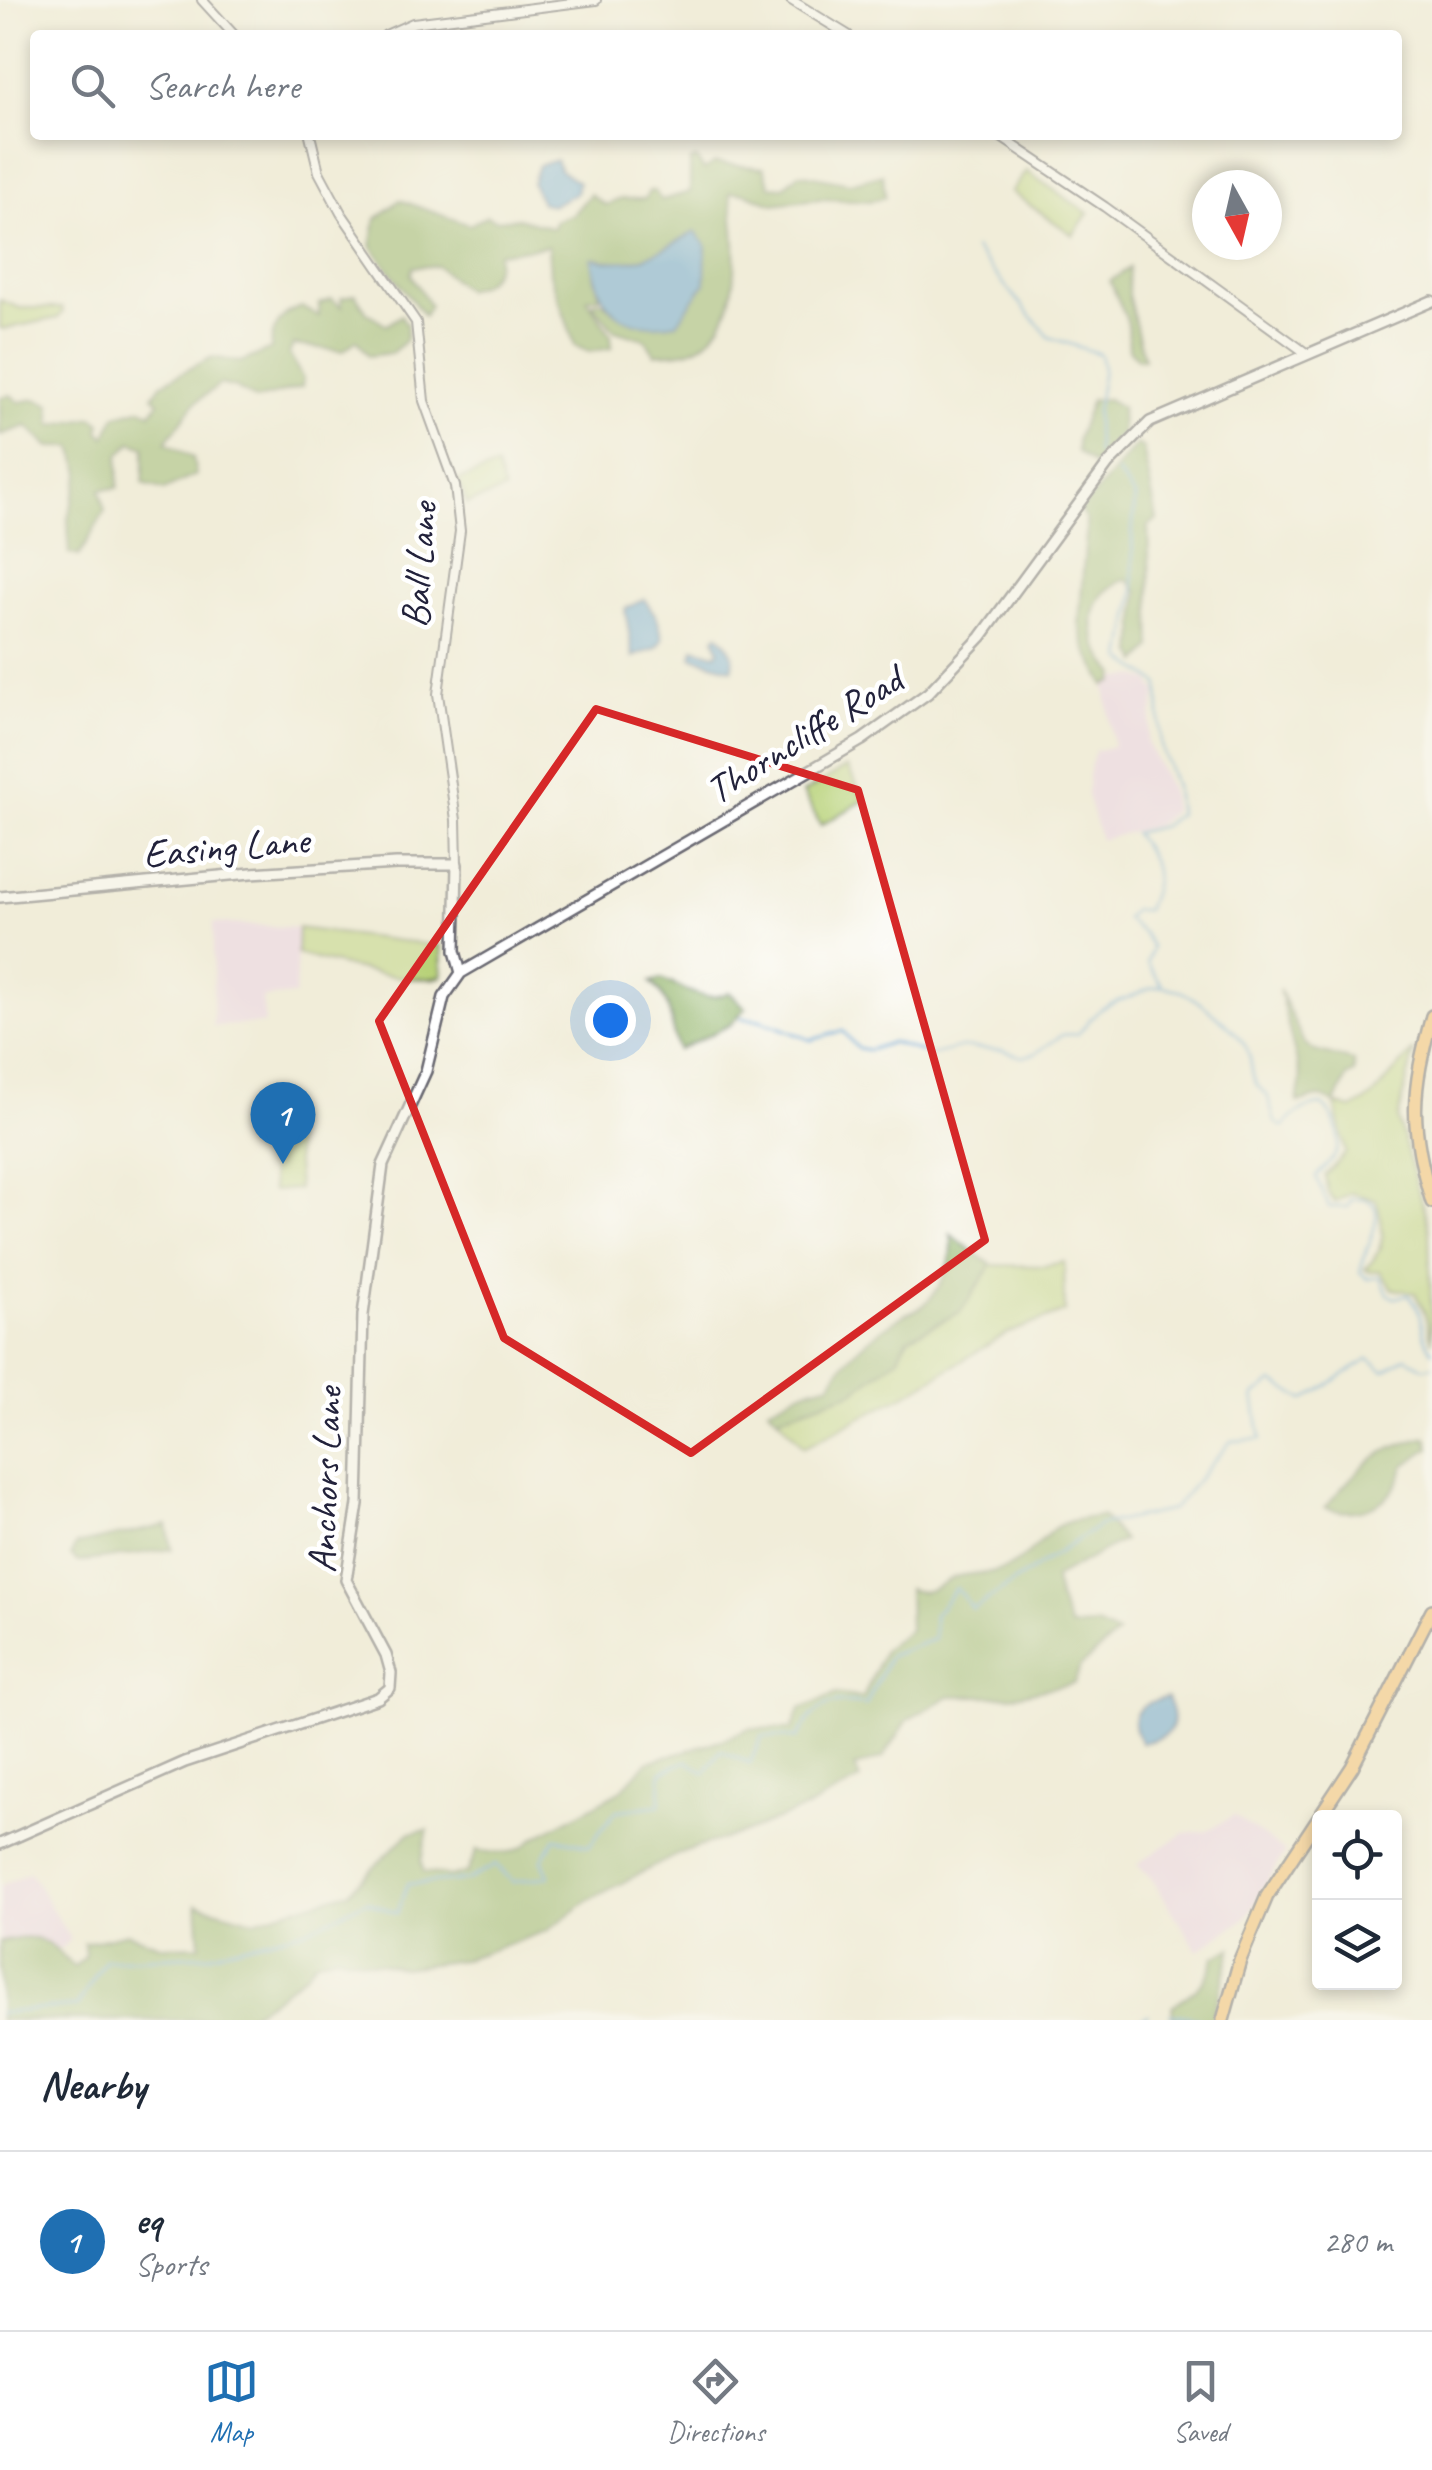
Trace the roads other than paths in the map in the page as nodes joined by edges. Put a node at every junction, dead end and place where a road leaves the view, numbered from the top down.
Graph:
1 (202, 0) edge
2 (596, 0) edge
3 (791, 0) edge
4 (229, 30) edge
5 (397, 30) edge
6 (840, 30) edge
7 (311, 140) edge
8 (1005, 140) edge
9 (1432, 302) edge
10 (1306, 353) junction
11 (457, 864) junction
12 (0, 897) edge
13 (461, 972) junction
14 (1432, 1016) edge
15 (1432, 1202) edge
16 (1432, 1610) edge
17 (0, 1844) edge
18 (1223, 2020) edge

1 - 4 street
2 - 5 street
3 - 6 street
7 - 11 street, Ball Lane
8 - 10 street
9 - 10 street, Thorncliffe Road
10 - 13 street, Thorncliffe Road
11 - 12 street, Easing Lane
11 - 13 street, Ball Lane
13 - 17 street, Anchors Lane
14 - 15 highway
16 - 18 highway

